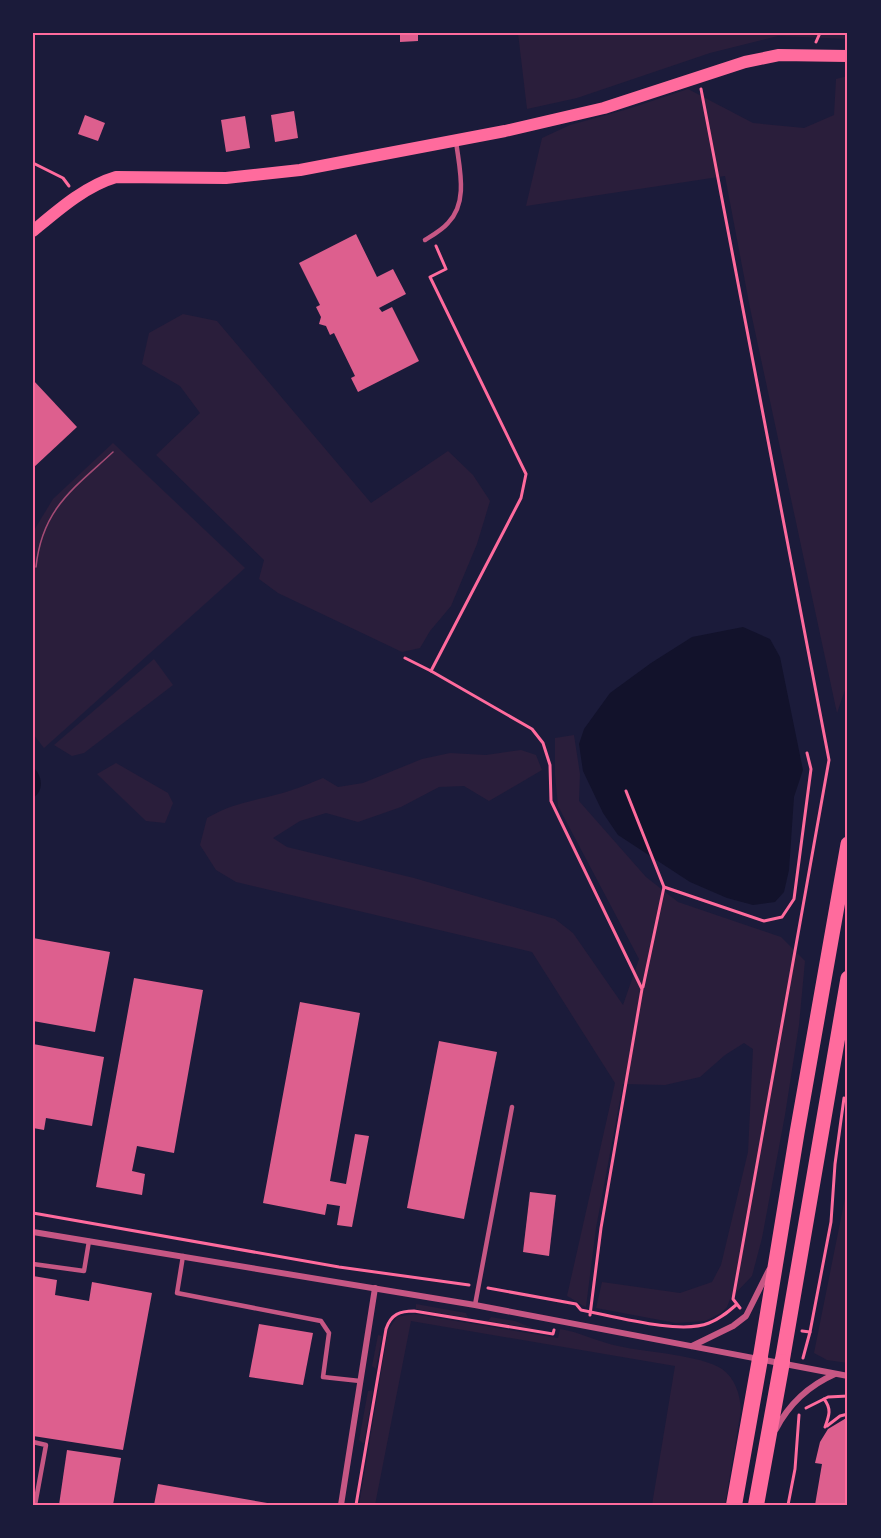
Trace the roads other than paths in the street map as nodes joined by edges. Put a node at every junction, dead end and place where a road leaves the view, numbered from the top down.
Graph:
1 (848, 56) edge
2 (456, 140) junction
3 (33, 231) edge
4 (425, 240) dead end
5 (848, 844) edge
6 (848, 978) edge
7 (512, 1107) dead end
8 (33, 1232) edge
9 (89, 1241) junction
10 (183, 1256) junction
11 (776, 1259) junction
12 (33, 1264) edge
13 (375, 1288) junction
14 (475, 1305) junction
15 (692, 1346) junction
16 (760, 1359) junction
17 (782, 1362) junction
18 (836, 1373) junction
19 (848, 1376) edge
20 (360, 1381) junction
21 (33, 1442) edge
22 (767, 1446) junction
23 (35, 1505) edge
24 (341, 1505) edge
25 (734, 1505) edge
26 (756, 1505) edge

1 - 2 main road
2 - 3 main road
2 - 4 lane
5 - 11 main road
6 - 17 main road
7 - 14 lane
8 - 9 street
9 - 10 street
9 - 12 lane
10 - 13 street
10 - 20 lane
11 - 15 street
11 - 16 main road
13 - 14 street
13 - 20 street
14 - 15 street
15 - 16 street
16 - 17 street
16 - 25 highway
17 - 18 street
17 - 22 highway
18 - 19 street
18 - 22 street
20 - 24 street
21 - 23 lane
22 - 26 highway

